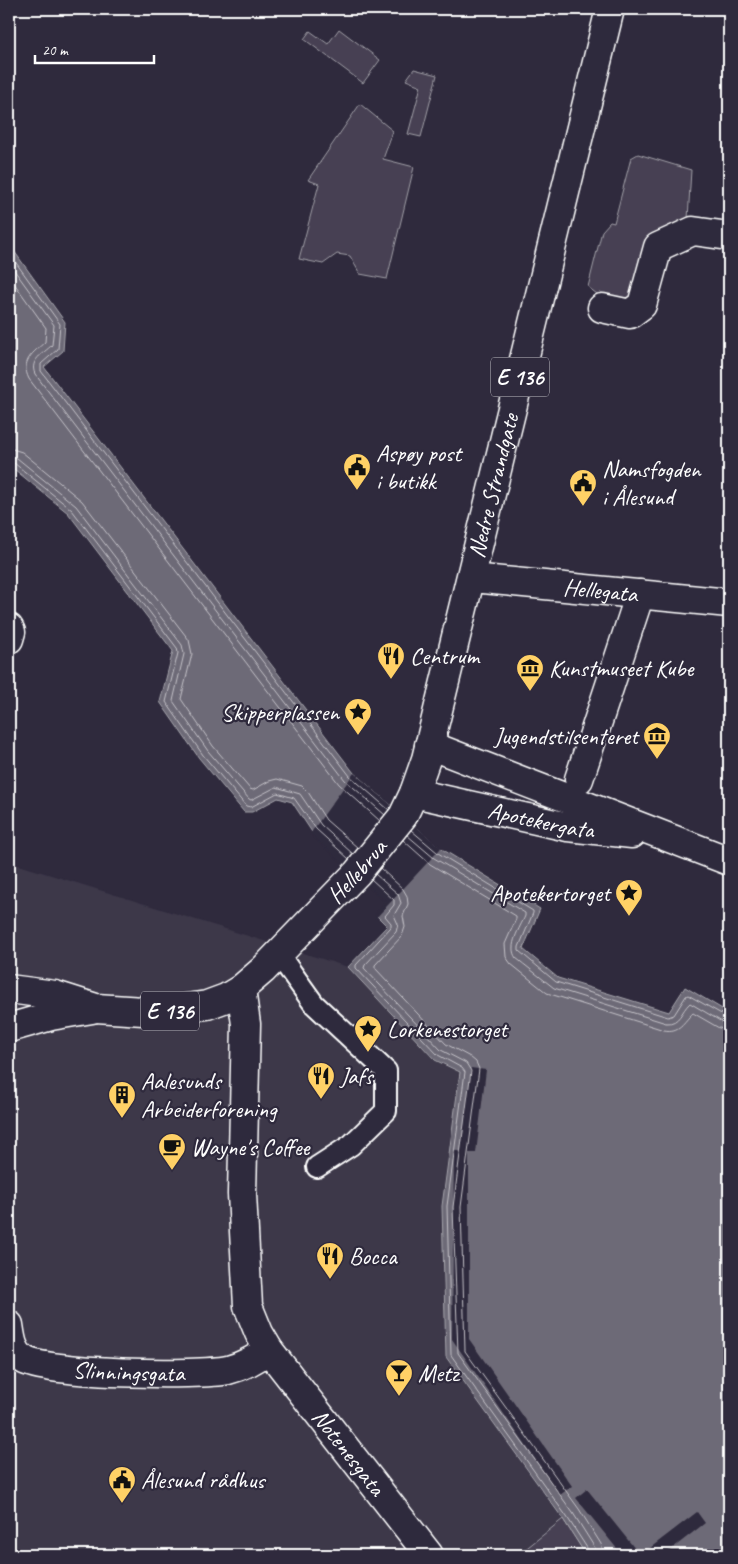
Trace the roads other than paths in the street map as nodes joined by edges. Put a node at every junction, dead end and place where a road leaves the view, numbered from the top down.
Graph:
1 (610, 9) edge
2 (729, 236) edge
3 (602, 308) dead end
4 (472, 578) junction
5 (640, 594) junction
6 (729, 602) edge
7 (9, 628) edge
8 (9, 639) edge
9 (429, 745) junction
10 (579, 779) dead end
11 (409, 805) junction
12 (670, 838) junction
13 (729, 860) edge
14 (279, 954) junction
15 (241, 989) junction
16 (9, 990) edge
17 (96, 1008) junction
18 (9, 1028) edge
19 (317, 1167) dead end
20 (9, 1325) edge
21 (269, 1350) junction
22 (429, 1555) edge

1 - 4 main road, Nedre Strandgate / E 136
2 - 3 main road
4 - 5 main road, Hellegata
4 - 9 main road, Nedre Strandgate / E 136
5 - 6 main road, Hellegata
5 - 10 main road
7 - 8 main road
9 - 11 main road, Nedre Strandgate / E 136
9 - 12 main road, Apotekergata
11 - 12 main road, Apotekergata
11 - 14 main road, Hellebrua / E 136
12 - 13 main road, Apotekergata
14 - 15 main road, E 136
14 - 19 lane
15 - 17 main road, E 136
15 - 21 main road, Notenesgata
16 - 17 main road, E 136
17 - 18 main road, E 136
20 - 21 main road, Slinningsgata
21 - 22 main road, Notenesgata

